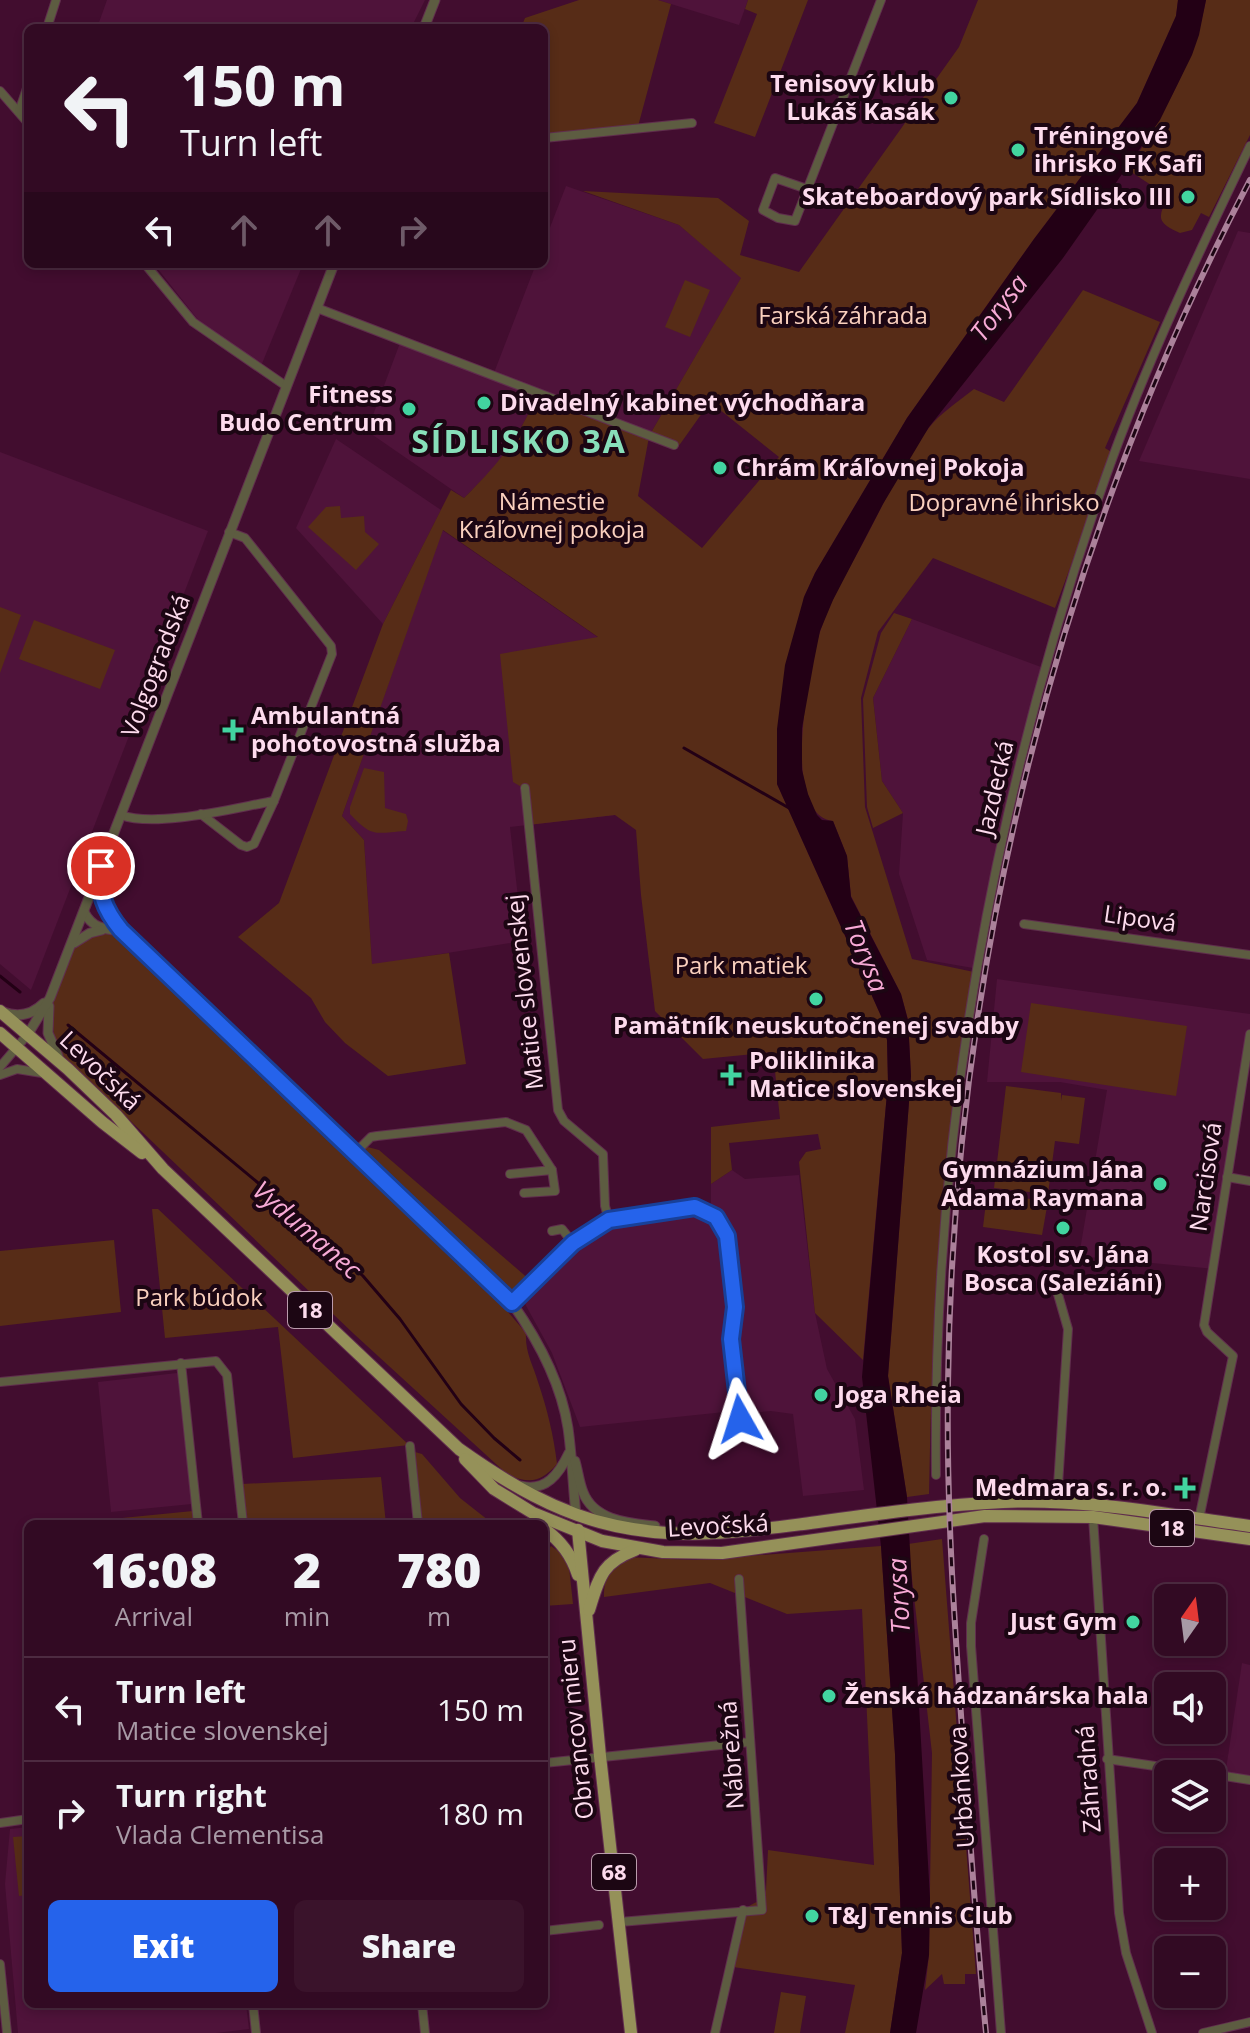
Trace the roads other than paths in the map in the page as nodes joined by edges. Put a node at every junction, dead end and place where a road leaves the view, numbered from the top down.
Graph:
1 (56, 0) edge
2 (435, 0) edge
3 (881, 0) edge
4 (48, 24) edge
5 (426, 24) edge
6 (0, 91) edge
7 (24, 97) edge
8 (19, 112) junction
9 (24, 118) edge
10 (692, 123) dead end
11 (548, 138) edge
12 (1250, 146) edge
13 (807, 189) junction
14 (148, 268) edge
15 (332, 268) edge
16 (317, 308) junction
17 (286, 386) junction
18 (674, 445) dead end
19 (229, 532) junction
20 (525, 788) dead end
21 (274, 801) junction
22 (201, 814) junction
23 (121, 815) junction
24 (101, 866) junction
25 (84, 912) junction
26 (107, 913) junction
27 (1024, 924) dead end
28 (102, 930) junction
29 (123, 931) junction
30 (71, 945) junction
31 (1250, 955) edge
32 (50, 998) junction
33 (0, 1011) edge
34 (0, 1033) edge
35 (28, 1034) junction
36 (1250, 1034) edge
37 (16, 1047) junction
38 (0, 1067) edge
39 (68, 1069) junction
40 (0, 1075) edge
41 (50, 1076) junction
42 (356, 1152) junction
43 (163, 1169) junction
44 (552, 1170) junction
45 (510, 1174) dead end
46 (1227, 1177) junction
47 (1250, 1181) edge
48 (524, 1193) dead end
49 (609, 1220) junction
50 (552, 1231) dead end
51 (573, 1243) junction
52 (1053, 1277) dead end
53 (512, 1303) junction
54 (181, 1363) junction
55 (0, 1382) edge
56 (740, 1419) dead end
57 (410, 1446) dead end
58 (459, 1449) junction
59 (571, 1450) junction
60 (936, 1475) dead end
61 (505, 1480) junction
62 (494, 1489) junction
63 (1057, 1501) junction
64 (576, 1515) junction
65 (1093, 1517) junction
66 (1199, 1519) junction
67 (198, 1520) edge
68 (243, 1520) edge
69 (418, 1520) edge
70 (531, 1520) edge
71 (1250, 1526) edge
72 (548, 1532) edge
73 (579, 1534) junction
74 (704, 1535) junction
75 (984, 1539) dead end
76 (1250, 1539) edge
77 (637, 1549) junction
78 (739, 1579) dead end
79 (587, 1617) junction
80 (750, 1742) junction
81 (600, 1756) junction
82 (1107, 1759) junction
83 (548, 1762) edge
84 (1154, 1766) edge
85 (1226, 1776) edge
86 (1250, 1780) edge
87 (24, 1820) edge
88 (0, 1823) edge
89 (743, 1910) junction
90 (620, 1922) junction
91 (599, 1925) dead end
92 (548, 1931) edge
93 (0, 1964) edge
94 (253, 2008) edge
95 (422, 2008) edge
96 (1250, 2022) edge
97 (7, 2033) edge
98 (256, 2033) edge
99 (425, 2033) edge
100 (631, 2033) edge
101 (715, 2033) edge
102 (1001, 2033) edge
103 (1152, 2033) edge
104 (1203, 2033) edge

1 - 4 street
2 - 5 street
3 - 13 street
6 - 8 street
7 - 8 street
8 - 9 street
10 - 11 street
12 - 60 street, Jazdecká
13 - 13 street
14 - 17 street
15 - 16 street, Volgogradská
16 - 17 street, Volgogradská
16 - 18 street
17 - 19 street, Volgogradská
19 - 21 street
19 - 23 street, Volgogradská
20 - 49 street, Matice slovenskej
21 - 22 street
21 - 22 street
22 - 23 street
23 - 24 street, Volgogradská
24 - 25 street, Volgogradská
24 - 26 street
25 - 26 street
25 - 28 street
25 - 30 street, Volgogradská
26 - 29 street
27 - 31 street, Lipová
28 - 29 street
28 - 30 street
29 - 42 street
30 - 32 street, Volgogradská
32 - 33 street
32 - 35 street, Volgogradská
32 - 39 street, Volgogradská
33 - 35 main road, Levočská / 18
34 - 37 main road, Levočská / 18
35 - 37 street
35 - 39 main road, Levočská / 18
36 - 46 street, Narcisová
37 - 38 street
37 - 41 main road, Levočská / 18
39 - 43 main road, Levočská / 18
40 - 41 street
41 - 43 main road, Levočská / 18
42 - 44 street
42 - 53 street
43 - 58 main road, Levočská / 18
44 - 45 street
44 - 48 street
46 - 47 street
46 - 66 street, Narcisová
49 - 51 street
49 - 56 street
50 - 51 street
51 - 53 street
52 - 63 street
53 - 59 street
54 - 55 street
54 - 67 street
54 - 68 street
57 - 69 street
58 - 61 main road, Levočská / 18
58 - 62 main road, Levočská / 18
59 - 61 street
59 - 64 street
59 - 74 street
61 - 64 main road, Levočská / 18
62 - 70 main road
62 - 73 main road, Levočská / 18
63 - 66 main road, 18
63 - 74 main road, Levočská / 18
64 - 73 main road, Obrancov mieru / 68
64 - 74 main road, Levočská / 18
65 - 76 main road, 18
65 - 77 main road, Levočská / 18
65 - 82 street, Záhradná
66 - 71 main road, 18
72 - 79 main road
73 - 77 main road, Levočská / 18
73 - 79 main road, Obrancov mieru / 68
75 - 102 street, Urbánkova
77 - 79 main road, 68
78 - 80 street, Nábrežná
79 - 81 main road, Obrancov mieru / 68
80 - 81 street
80 - 89 street, Nábrežná
81 - 83 street
81 - 90 main road, Obrancov mieru / 68
82 - 84 street
82 - 103 street, Záhradná
85 - 86 street
87 - 88 street
89 - 90 street
89 - 101 street, Nábrežná
90 - 100 main road, Obrancov mieru / 68
91 - 92 street
93 - 97 street
94 - 98 street
95 - 99 street
96 - 104 street

